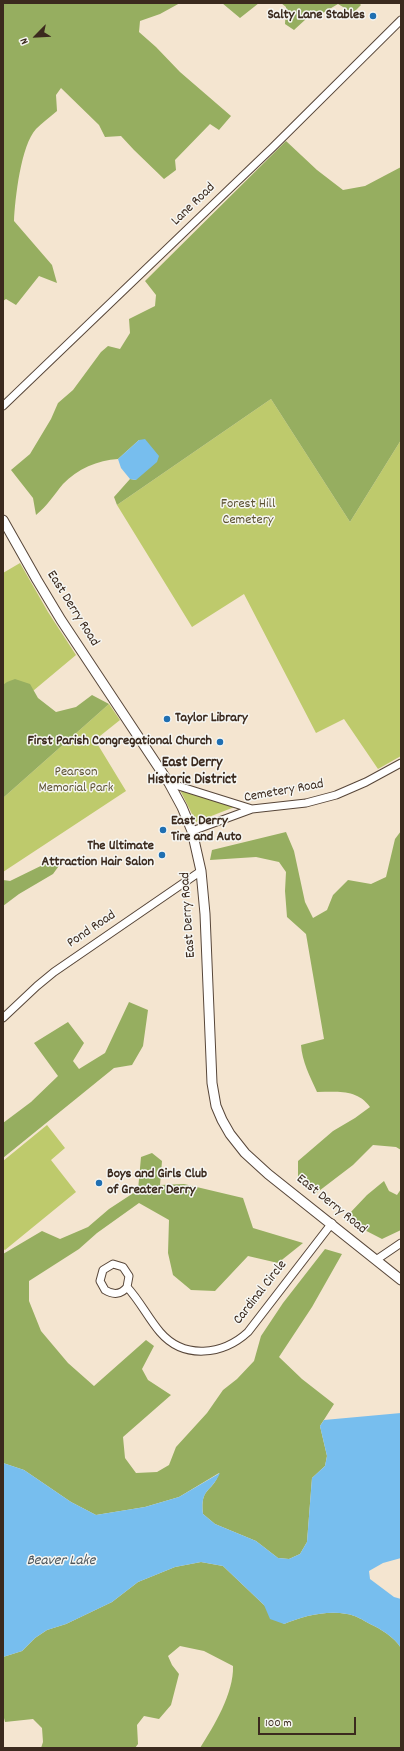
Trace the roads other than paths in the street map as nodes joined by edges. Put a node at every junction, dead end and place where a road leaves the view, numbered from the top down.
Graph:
1 (401, 20) edge
2 (3, 406) edge
3 (3, 520) edge
4 (401, 763) edge
5 (169, 783) junction
6 (252, 809) junction
7 (192, 831) junction
8 (201, 871) junction
9 (3, 1018) edge
10 (332, 1223) junction
11 (401, 1243) edge
12 (376, 1260) junction
13 (401, 1280) edge
14 (127, 1288) junction

1 - 2 street, Lane Road
3 - 5 street, East Derry Road
4 - 6 street, Cemetery Road
5 - 6 street
5 - 7 street, East Derry Road
6 - 7 street, Cemetery Road
7 - 8 street, East Derry Road
8 - 9 street, Pond Road
8 - 10 street, East Derry Road
10 - 12 street, East Derry Road
10 - 14 street, Cardinal Circle
11 - 12 street
12 - 13 street, East Derry Road
14 - 14 street

